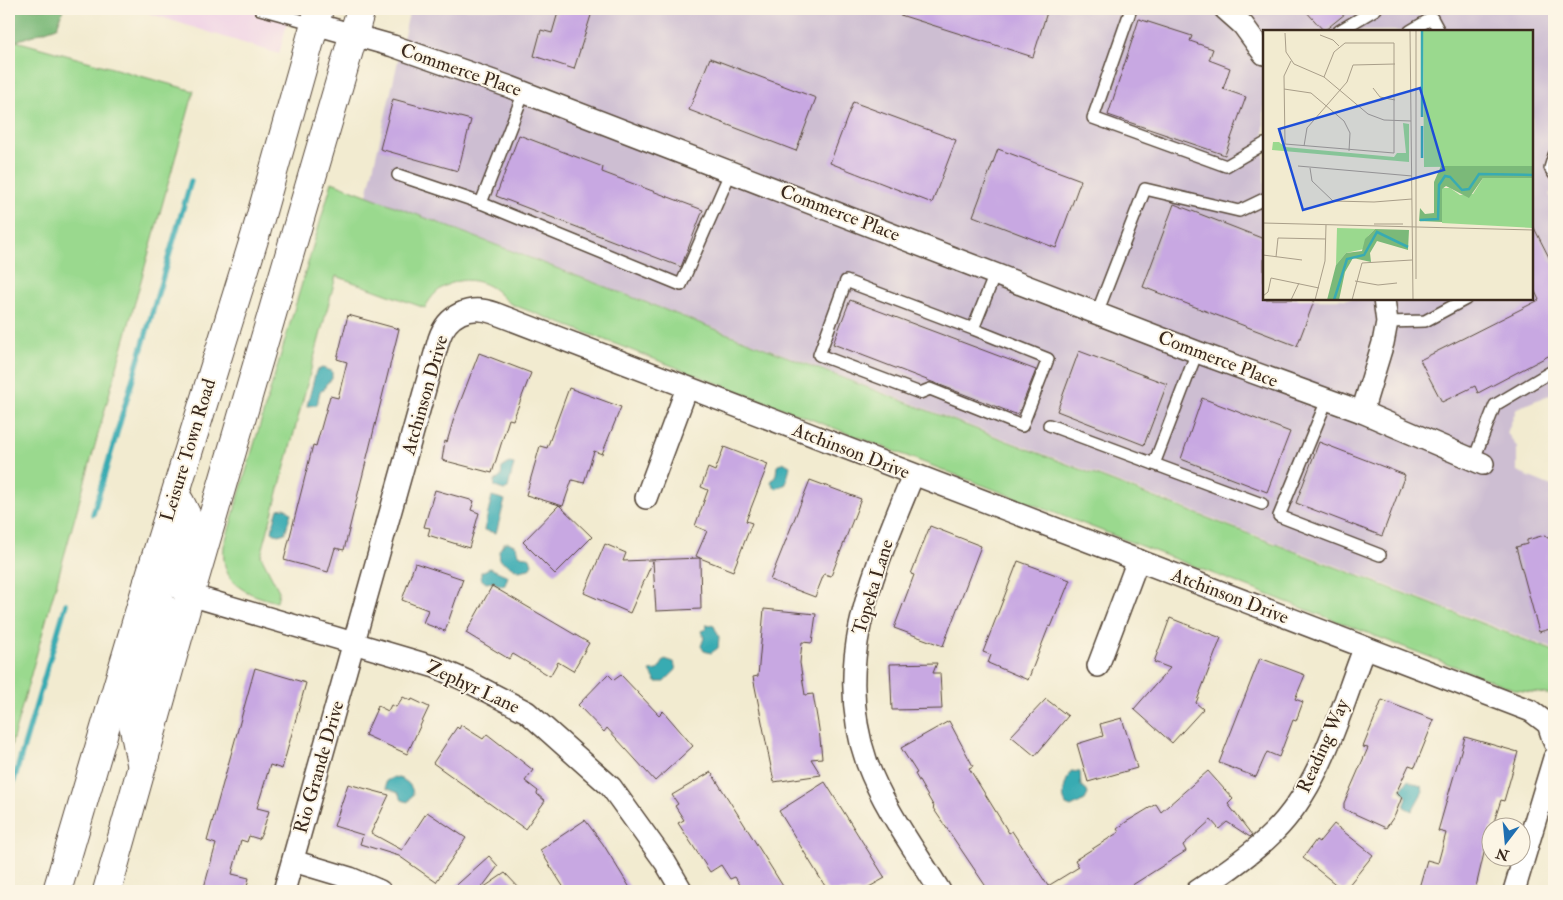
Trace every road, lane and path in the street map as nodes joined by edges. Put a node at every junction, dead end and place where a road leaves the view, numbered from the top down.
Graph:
1 (260, 9) edge
2 (1131, 9) edge
3 (1226, 9) edge
4 (1376, 9) edge
5 (317, 16) edge
6 (358, 21) edge
7 (1341, 30) edge
8 (1412, 30) edge
9 (1438, 30) edge
10 (1263, 53) edge
11 (524, 92) junction
12 (1263, 145) edge
13 (1554, 155) edge
14 (731, 171) junction
15 (1554, 174) edge
16 (398, 175) dead end
17 (1263, 199) edge
18 (481, 203) junction
19 (995, 274) junction
20 (1384, 300) edge
21 (1464, 300) edge
22 (1097, 313) junction
23 (1387, 322) junction
24 (973, 329) junction
25 (1197, 352) junction
26 (1554, 370) edge
27 (687, 388) junction
28 (1326, 400) junction
29 (1362, 412) junction
30 (1049, 425) dead end
31 (1478, 462) joint
32 (1154, 464) junction
33 (913, 475) junction
34 (175, 491) junction
35 (646, 498) dead end
36 (1262, 504) dead end
37 (1380, 555) dead end
38 (1138, 560) junction
39 (148, 582) junction
40 (190, 595) junction
41 (355, 643) junction
42 (1364, 649) junction
43 (1098, 666) dead end
44 (1554, 742) edge
45 (1554, 758) edge
46 (142, 766) junction
47 (293, 861) junction
48 (57, 891) edge
49 (107, 891) edge
50 (284, 891) edge
51 (380, 891) edge
52 (682, 891) edge
53 (940, 891) edge
54 (1197, 891) edge
55 (1514, 891) edge

1 - 5 lane
2 - 12 lane
3 - 10 street
4 - 7 lane
5 - 6 street, Commerce Place
5 - 34 main road, Leisure Town Road
6 - 11 street, Commerce Place
6 - 40 main road
8 - 9 lane
11 - 14 street, Commerce Place
11 - 18 lane
13 - 15 lane
14 - 18 lane
14 - 19 street, Commerce Place
16 - 18 lane
17 - 22 lane
19 - 22 street, Commerce Place
19 - 24 lane
20 - 23 street
21 - 23 lane
22 - 25 street, Commerce Place
23 - 29 street
24 - 24 lane
25 - 28 street, Commerce Place
25 - 32 lane
26 - 31 lane
27 - 33 street, Atchinson Drive
27 - 35 street
27 - 41 street, Atchinson Drive
28 - 29 street, Commerce Place
28 - 37 lane
29 - 31 street, Commerce Place
30 - 32 lane
32 - 36 lane
33 - 38 street, Atchinson Drive
33 - 53 street, Topeka Lane
34 - 39 main road, Leisure Town Road
34 - 40 main road
38 - 42 street, Atchinson Drive
38 - 43 street
39 - 46 main road
39 - 48 main road, Leisure Town Road
40 - 41 street, Zephyr Lane
40 - 46 main road
41 - 47 street, Rio Grande Drive
41 - 52 street, Zephyr Lane
42 - 44 street, Atchinson Drive
42 - 54 street, Reading Way
45 - 55 street
46 - 49 main road
47 - 50 street, Rio Grande Drive
47 - 51 street

